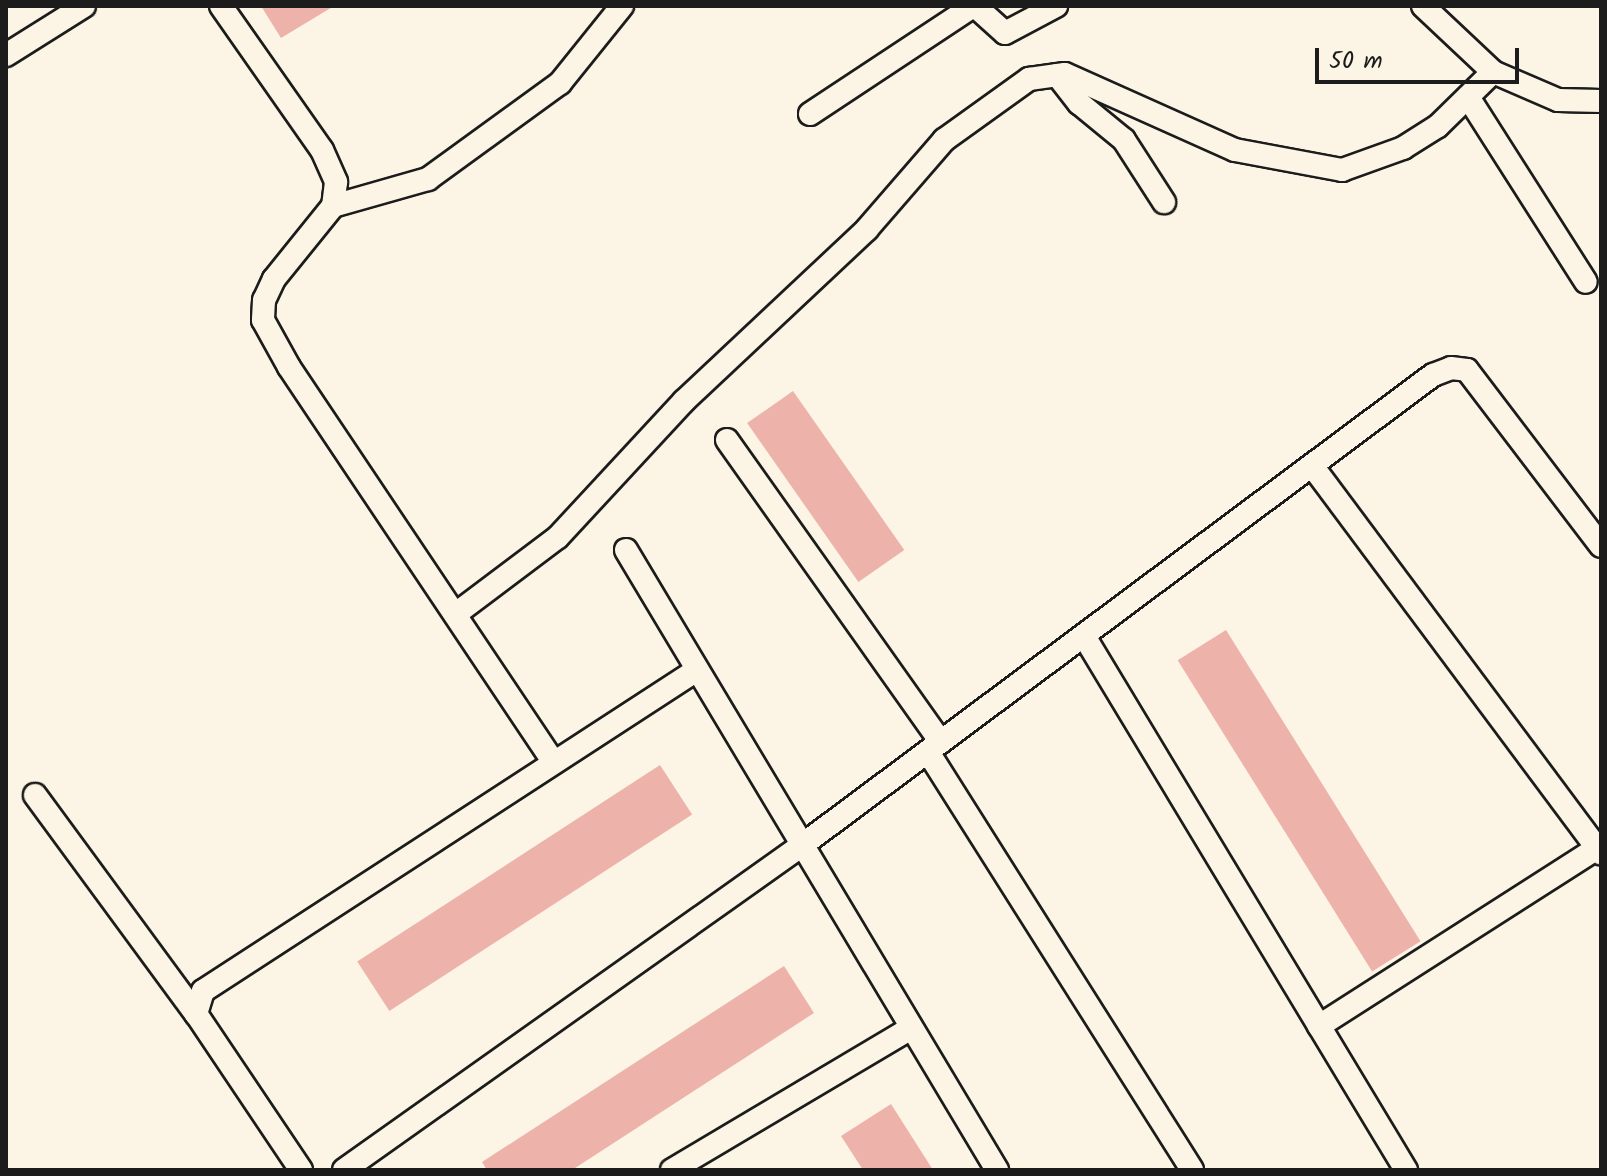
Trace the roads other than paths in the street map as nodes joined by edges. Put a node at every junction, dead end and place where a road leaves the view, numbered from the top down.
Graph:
1 (84, 6) edge
2 (221, 6) edge
3 (622, 6) edge
4 (974, 6) edge
5 (1056, 6) edge
6 (1423, 6) edge
7 (48, 16) edge
8 (6, 55) edge
9 (1493, 72) junction
10 (1057, 75) junction
11 (1468, 97) junction
12 (1601, 101) edge
13 (810, 114) dead end
14 (1164, 202) dead end
15 (333, 206) junction
16 (1586, 282) dead end
17 (727, 440) dead end
18 (1313, 467) junction
19 (1601, 546) edge
20 (626, 550) dead end
21 (457, 613) junction
22 (1084, 636) junction
23 (697, 670) junction
24 (935, 747) junction
25 (553, 762) junction
26 (35, 795) dead end
27 (801, 846) junction
28 (1599, 851) edge
29 (196, 1014) junction
30 (1319, 1026) junction
31 (909, 1029) junction
32 (301, 1170) edge
33 (344, 1170) edge
34 (672, 1170) edge
35 (997, 1170) edge
36 (1192, 1170) edge
37 (1406, 1170) edge

1 - 7 street
2 - 15 street
3 - 15 street
4 - 5 street
4 - 13 street
6 - 9 street
7 - 8 street
9 - 11 street
9 - 12 street
10 - 11 street
10 - 14 street
10 - 21 street
11 - 16 street
15 - 21 street
17 - 24 street
18 - 19 street
18 - 22 street
18 - 28 street
20 - 23 street
21 - 25 street
22 - 24 street
22 - 30 street
23 - 25 street
23 - 27 street
24 - 27 street
24 - 36 street
25 - 29 street
26 - 29 street
27 - 31 street
27 - 33 street
28 - 30 street
29 - 32 street
30 - 37 street
31 - 34 street
31 - 35 street

